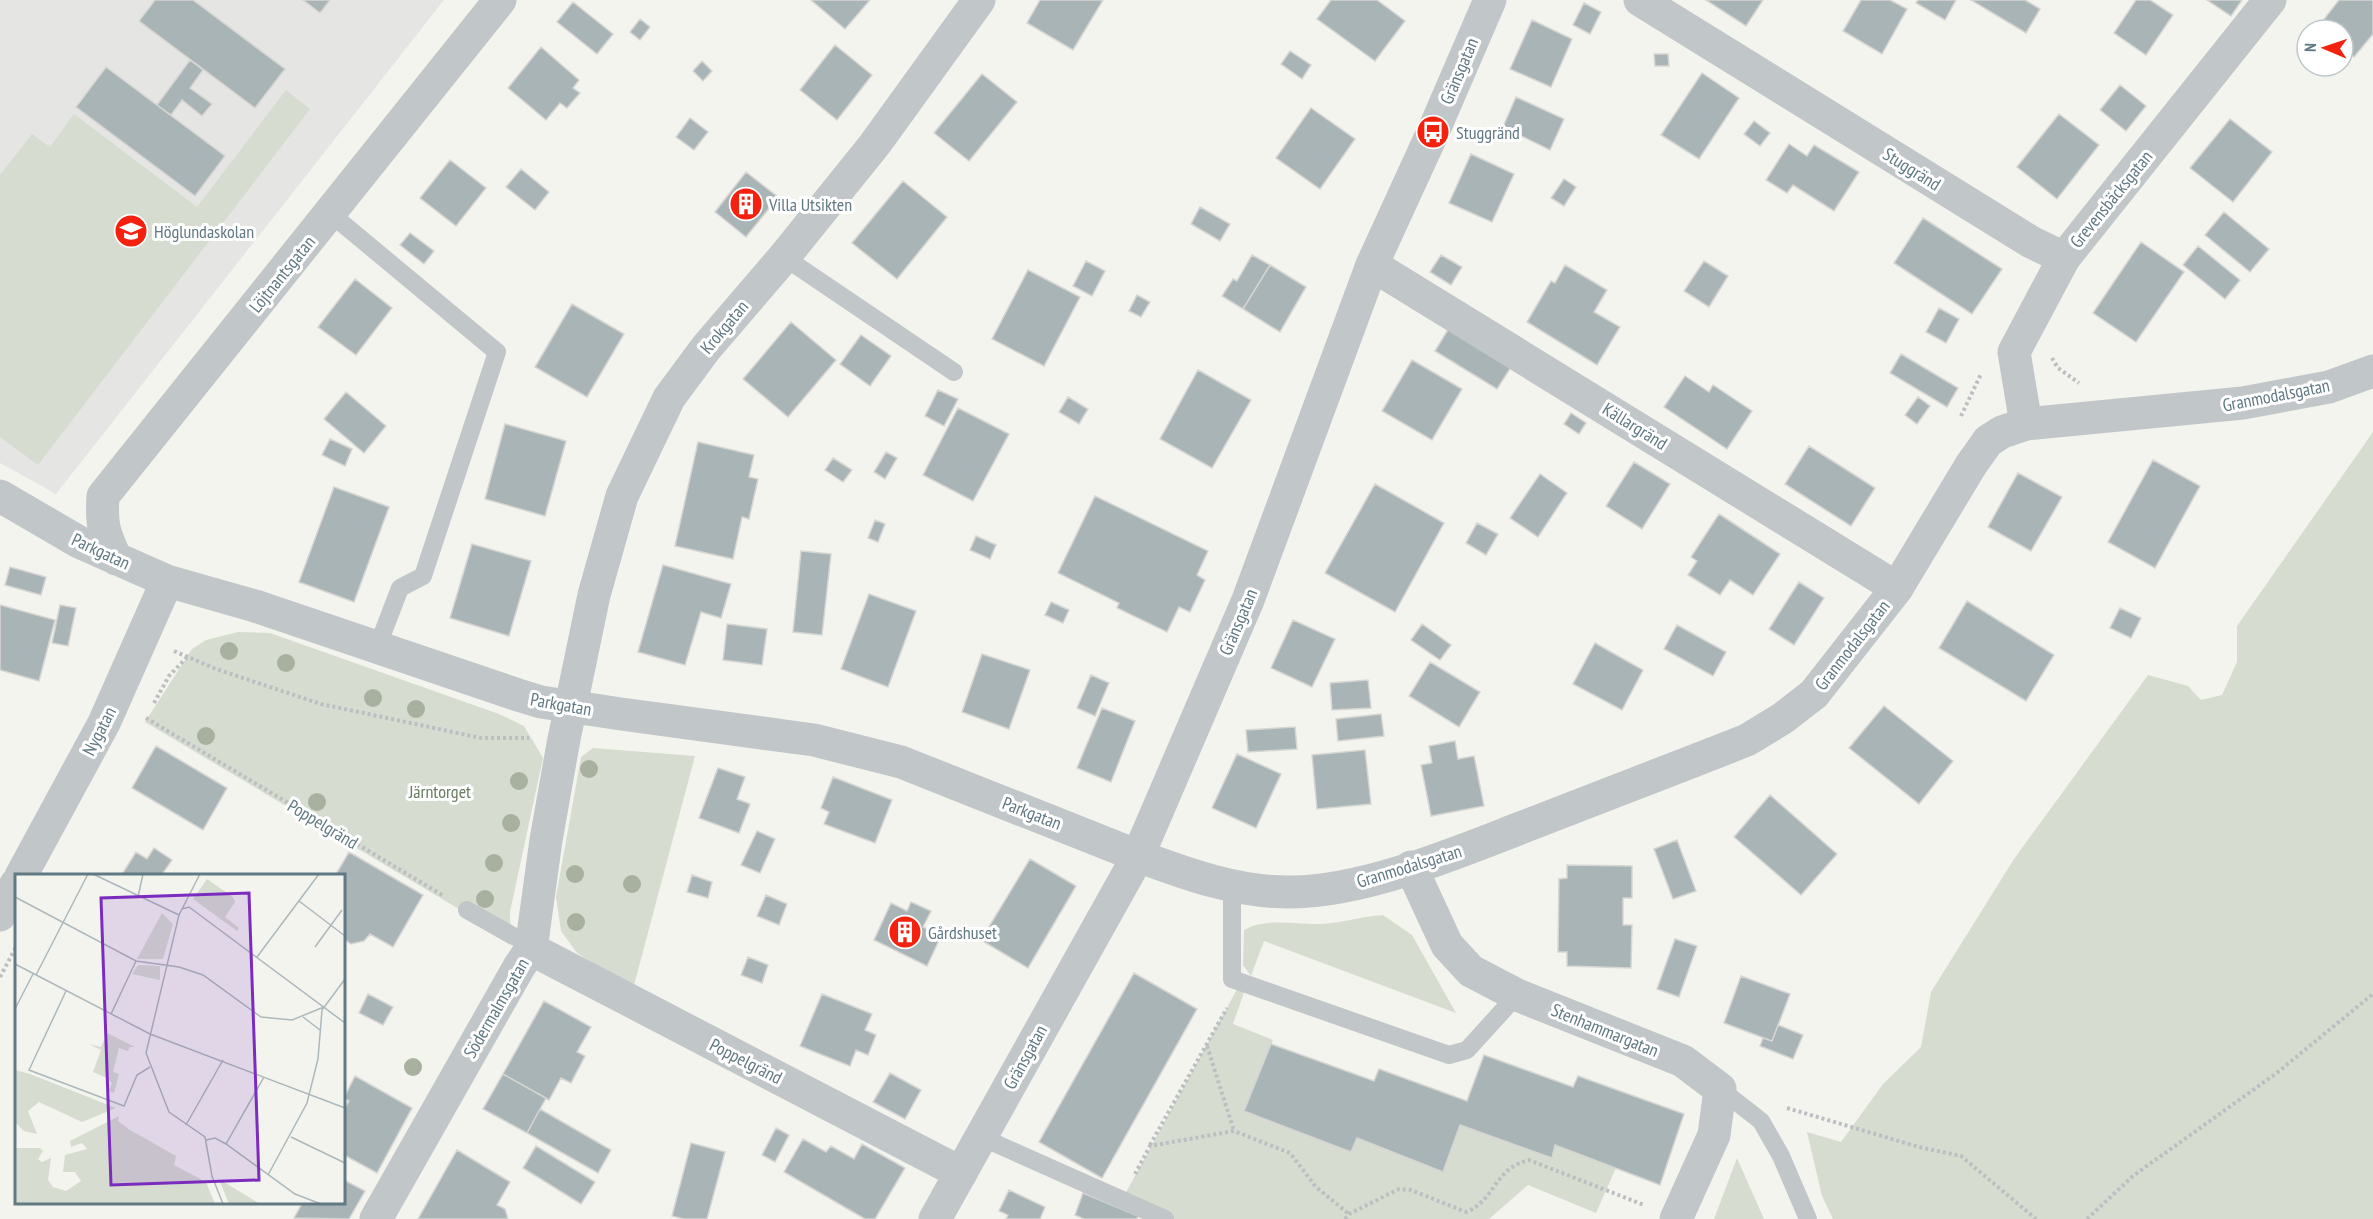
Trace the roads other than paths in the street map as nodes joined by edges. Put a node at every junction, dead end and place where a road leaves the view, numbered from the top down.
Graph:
1 (500, 0) edge
2 (979, 0) edge
3 (1490, 0) edge
4 (1640, 0) edge
5 (2270, 0) edge
6 (331, 214) junction
7 (784, 257) junction
8 (2064, 258) junction
9 (1372, 265) junction
10 (2373, 371) edge
11 (954, 372) dead end
12 (2026, 424) junction
13 (0, 496) edge
14 (117, 558) junction
15 (167, 581) junction
16 (1898, 588) junction
17 (378, 648) junction
18 (570, 706) junction
19 (1138, 856) junction
20 (1411, 867) junction
21 (22, 874) edge
22 (1232, 886) junction
23 (467, 910) road end
24 (532, 946) junction
25 (1517, 995) junction
26 (1720, 1089) junction
27 (981, 1137) junction
28 (961, 1173) junction
29 (376, 1219) edge
30 (935, 1219) edge
31 (1165, 1219) edge
32 (1676, 1219) edge
33 (1808, 1219) edge

1 - 6 street, Löjtnantsgatan
2 - 7 street, Krokgatan
3 - 9 street, Gränsgatan
4 - 8 street, Stuggränd
5 - 8 street, Grevensbäcksgatan
6 - 14 street, Löjtnantsgatan
6 - 17 lane
7 - 11 lane
7 - 18 street, Krokgatan
8 - 12 street, Grevensbäcksgatan
9 - 16 street, Källargränd
9 - 19 street, Gränsgatan
10 - 12 street, Granmodalsgatan
12 - 16 street, Granmodalsgatan
13 - 14 street, Parkgatan
14 - 15 street, Parkgatan
15 - 17 street, Parkgatan
15 - 21 street, Nygatan
16 - 20 street, Granmodalsgatan
17 - 18 street, Parkgatan
18 - 19 street, Parkgatan
18 - 24 street, Södermalmsgatan
19 - 22 street, Granmodalsgatan
19 - 27 street, Gränsgatan
20 - 22 street, Granmodalsgatan
20 - 25 street, Stenhammargatan
22 - 25 lane
23 - 24 lane, Poppelgränd
24 - 28 street, Poppelgränd
24 - 29 street, Södermalmsgatan
25 - 26 street, Stenhammargatan
26 - 32 street
26 - 33 lane
27 - 28 street, Gränsgatan
27 - 31 lane
28 - 30 street, Gränsgatan

